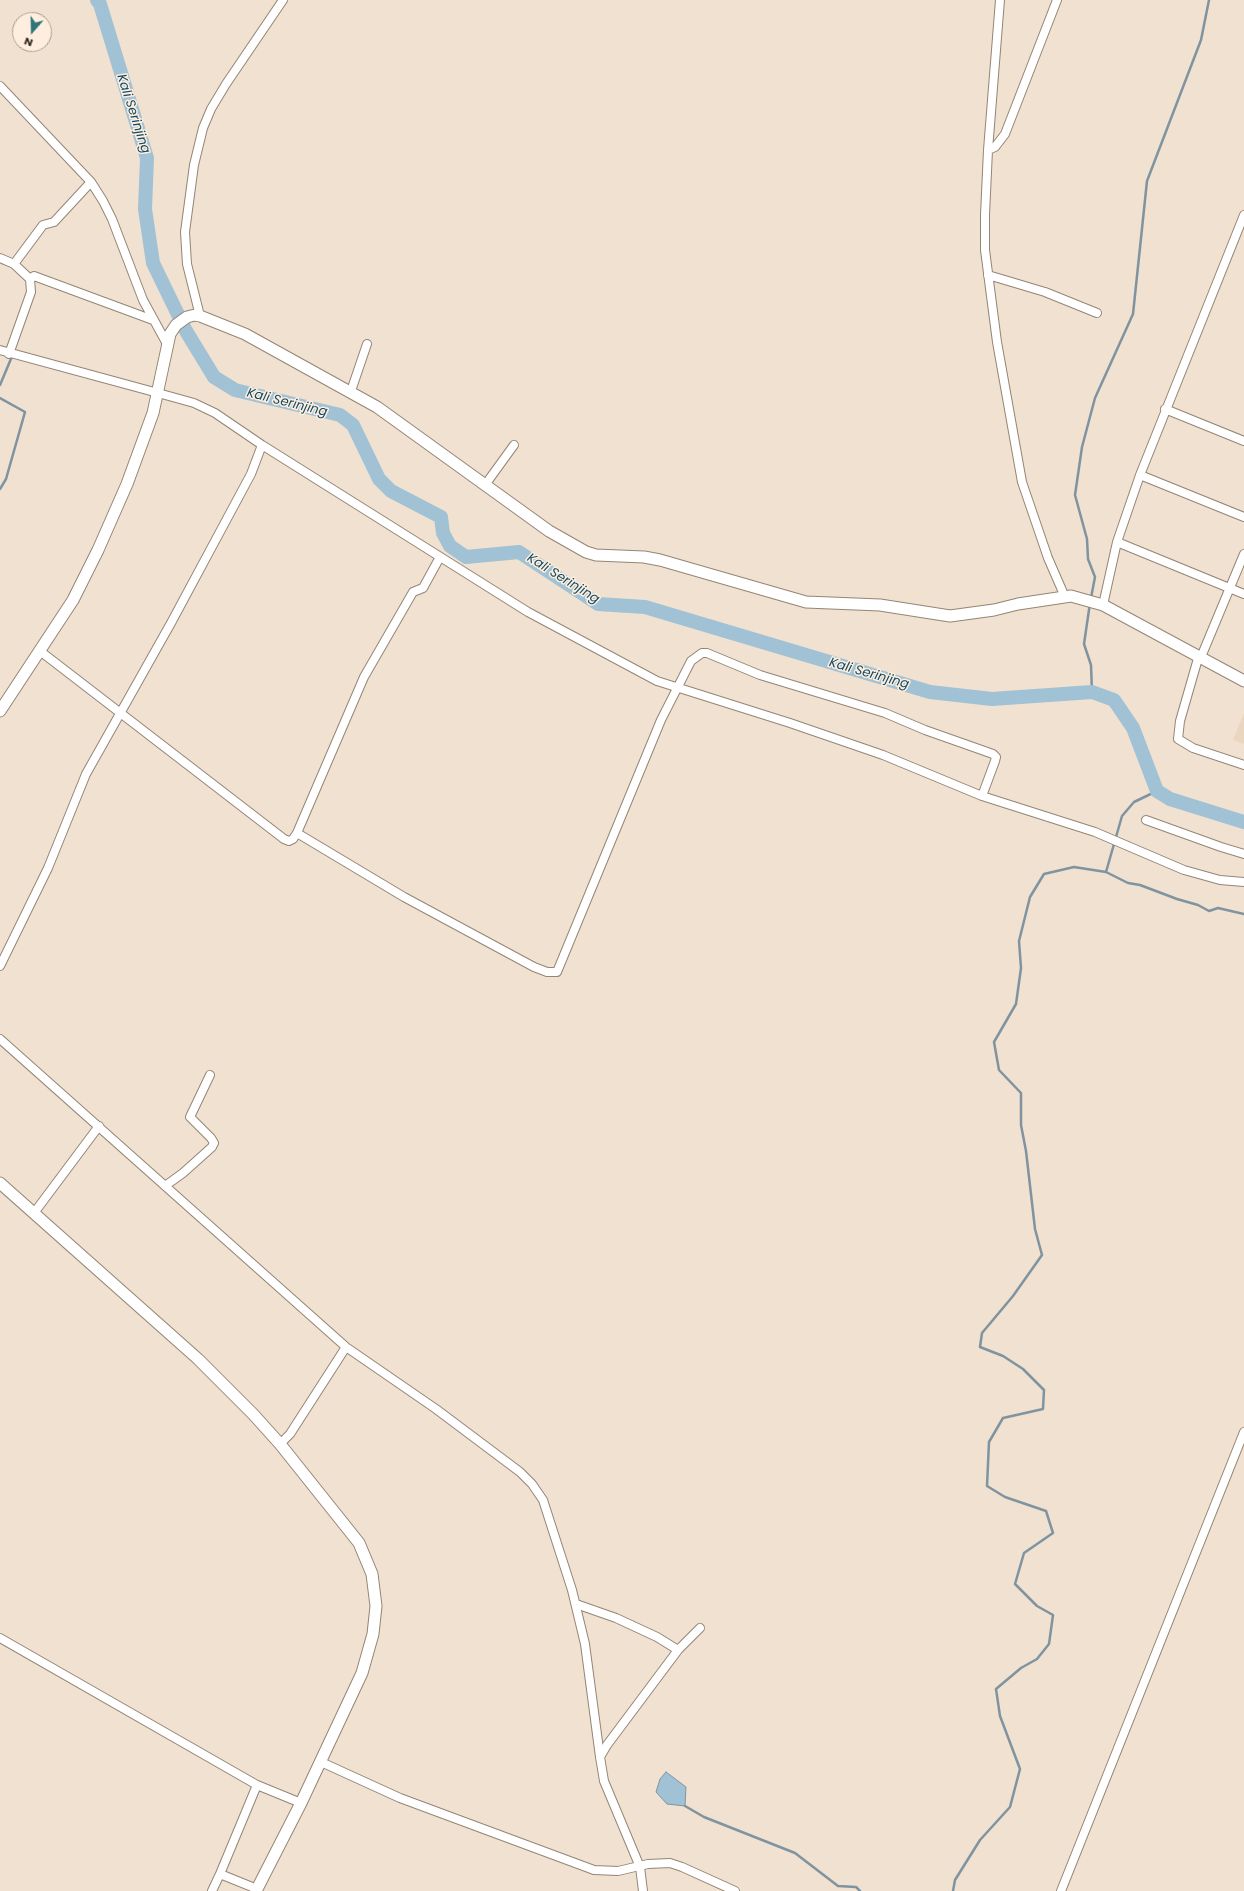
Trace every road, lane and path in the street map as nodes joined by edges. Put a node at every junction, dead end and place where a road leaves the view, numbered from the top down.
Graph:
1 (283, 0) edge
2 (1000, 0) edge
3 (1058, 0) edge
4 (0, 86) edge
5 (988, 150) junction
6 (91, 182) junction
7 (1244, 215) edge
8 (0, 258) edge
9 (14, 263) junction
10 (988, 275) junction
11 (31, 278) junction
12 (1097, 313) dead end
13 (200, 316) junction
14 (153, 320) junction
15 (167, 344) junction
16 (367, 344) dead end
17 (0, 350) edge
18 (12, 354) junction
19 (351, 392) junction
20 (158, 393) junction
21 (1165, 409) junction
22 (1244, 441) edge
23 (262, 445) junction
24 (514, 445) dead end
25 (1140, 476) junction
26 (485, 485) junction
27 (1244, 516) edge
28 (1117, 542) junction
29 (1244, 554) edge
30 (440, 557) junction
31 (1230, 588) junction
32 (1244, 594) edge
33 (1065, 596) junction
34 (1101, 604) junction
35 (40, 650) junction
36 (1200, 656) junction
37 (1244, 681) edge
38 (676, 688) junction
39 (0, 711) edge
40 (122, 713) junction
41 (1244, 765) edge
42 (982, 796) junction
43 (1146, 820) dead end
44 (297, 833) junction
45 (1244, 854) edge
46 (1244, 882) edge
47 (0, 966) edge
48 (0, 1039) edge
49 (210, 1075) dead end
50 (98, 1126) junction
51 (0, 1183) edge
52 (165, 1186) junction
53 (34, 1213) junction
54 (346, 1347) junction
55 (1244, 1432) edge
56 (280, 1444) junction
57 (576, 1604) junction
58 (700, 1628) dead end
59 (0, 1638) edge
60 (678, 1650) junction
61 (600, 1757) junction
62 (321, 1762) junction
63 (257, 1784) junction
64 (301, 1803) junction
65 (640, 1867) junction
66 (220, 1874) junction
67 (256, 1890) edge
68 (212, 1891) edge
69 (642, 1891) edge
70 (735, 1891) edge
71 (1061, 1891) edge

1 - 13 street
2 - 5 street
3 - 5 street
4 - 6 street
5 - 10 street
6 - 9 street
6 - 14 street
7 - 21 street
8 - 9 street
9 - 11 street
10 - 12 street
10 - 33 street
11 - 14 street
11 - 18 street
13 - 15 street
13 - 19 street
14 - 15 street
15 - 20 street
16 - 19 street
17 - 18 street
18 - 20 street
19 - 26 street
20 - 23 street
20 - 35 street
21 - 22 street
21 - 25 street
23 - 30 street
23 - 40 street
24 - 26 street
25 - 27 street
25 - 28 street
26 - 33 street
28 - 31 street
28 - 34 street
29 - 31 street
30 - 38 street
30 - 44 street
31 - 32 street
31 - 36 street
33 - 34 street
34 - 36 street
35 - 39 street
35 - 40 street
36 - 37 street
36 - 41 street
38 - 42 street
38 - 42 street
38 - 44 street
40 - 44 street
40 - 47 street
42 - 46 street
43 - 45 street
48 - 50 street
49 - 52 street
50 - 52 street
50 - 53 street
51 - 53 street
52 - 54 street
53 - 56 street
54 - 56 street
54 - 57 street
55 - 71 street
56 - 62 street
57 - 60 street
57 - 61 street
58 - 60 street
59 - 63 street
60 - 61 street
61 - 65 street
62 - 64 street
62 - 65 street
63 - 64 street
63 - 66 street
64 - 67 street
65 - 69 street
65 - 70 street
66 - 67 street
66 - 68 street

